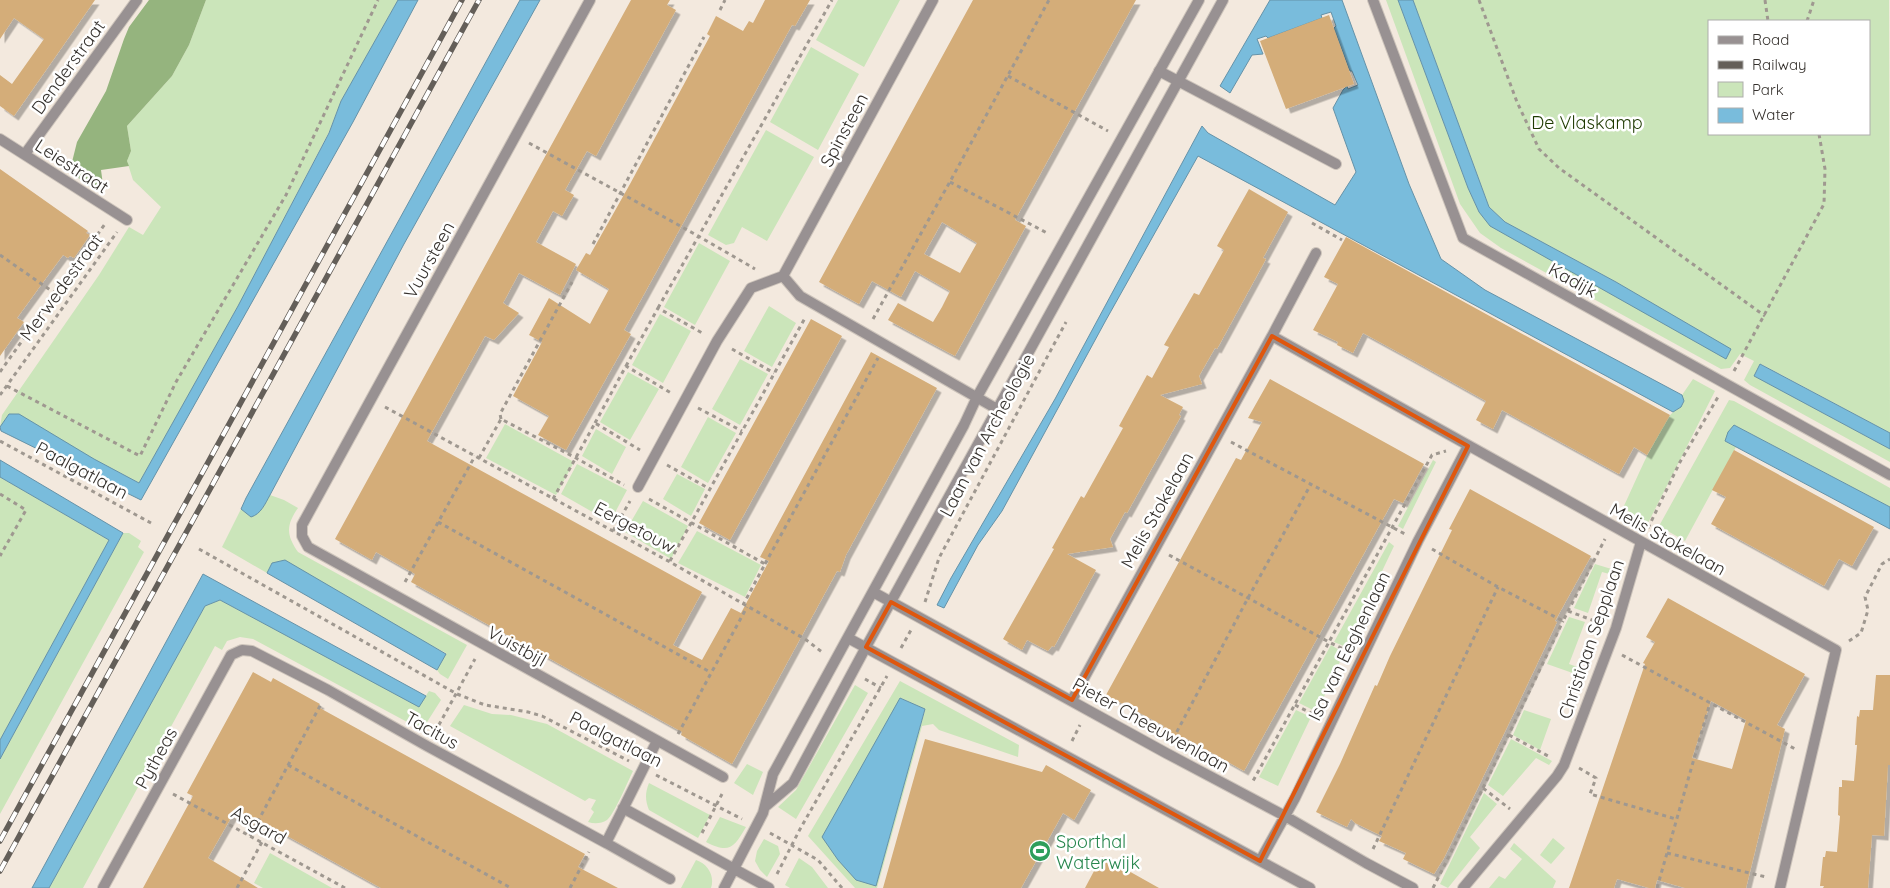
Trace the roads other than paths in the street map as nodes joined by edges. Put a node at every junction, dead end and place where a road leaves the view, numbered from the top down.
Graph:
1 (137, 0) edge
2 (590, 0) edge
3 (933, 0) edge
4 (1198, 0) edge
5 (1223, 0) edge
6 (1372, 0) edge
7 (1159, 71) junction
8 (1178, 82) junction
9 (0, 139) edge
10 (26, 154) junction
11 (1336, 164) dead end
12 (127, 220) road end
13 (1316, 254) dead end
14 (778, 278) junction
15 (1272, 336) junction
16 (977, 397) junction
17 (997, 409) junction
18 (1468, 446) junction
19 (1890, 475) edge
20 (638, 487) road end
21 (302, 536) joint
22 (1641, 542) junction
23 (873, 592) junction
24 (891, 602) junction
25 (848, 638) junction
26 (866, 647) junction
27 (242, 650) joint
28 (1072, 700) junction
29 (657, 742) junction
30 (723, 777) dead end
31 (766, 806) junction
32 (624, 808) junction
33 (1285, 816) junction
34 (601, 840) junction
35 (1260, 861) junction
36 (734, 869) junction
37 (670, 879) dead end
38 (772, 884) edge
39 (1781, 884) edge
40 (103, 888) edge
41 (724, 888) edge
42 (1310, 888) edge
43 (1413, 888) edge
44 (1462, 888) edge

1 - 10 street, Denderstraat
2 - 21 street, Vuursteen
3 - 14 street, Spinsteen
4 - 7 street, Laan van Archeologie
5 - 8 street, Laan van Archeologie
6 - 19 street, Kadijk
7 - 8 street
7 - 16 street, Laan van Archeologie
8 - 11 street
8 - 17 street, Laan van Archeologie
9 - 10 street, Leiestraat
10 - 12 street, Leiestraat
13 - 15 street, Melis Stokelaan
14 - 16 street
14 - 20 street
15 - 18 street, Melis Stokelaan
15 - 28 street, Melis Stokelaan
16 - 17 street
16 - 23 street, Laan van Archeologie
17 - 24 street, Laan van Archeologie
18 - 22 street, Melis Stokelaan
18 - 33 street, Isa van Eeghenlaan
21 - 29 street, Vuistbijl
22 - 39 street, Melis Stokelaan
22 - 44 street, Christiaan Sepplaan
23 - 24 street, Pieter Cheeuwenlaan
23 - 25 street, Laan van Archeologie
24 - 26 street, Laan van Archeologie
24 - 28 street, Pieter Cheeuwenlaan
25 - 26 street
25 - 31 street, Laan van Archeologie
26 - 31 street, Laan van Archeologie
26 - 35 street
27 - 34 street, Tacitus
27 - 40 street, Pytheas
28 - 33 street, Pieter Cheeuwenlaan
29 - 30 street, Vuistbijl
29 - 32 street
31 - 36 street, Laan van Archeologie
32 - 34 street
32 - 36 street
33 - 35 street, Isa van Eeghenlaan
33 - 43 street, Pieter Cheeuwenlaan
34 - 37 street, Tacitus
35 - 42 street
36 - 38 street
36 - 41 street, Laan van Archeologie

